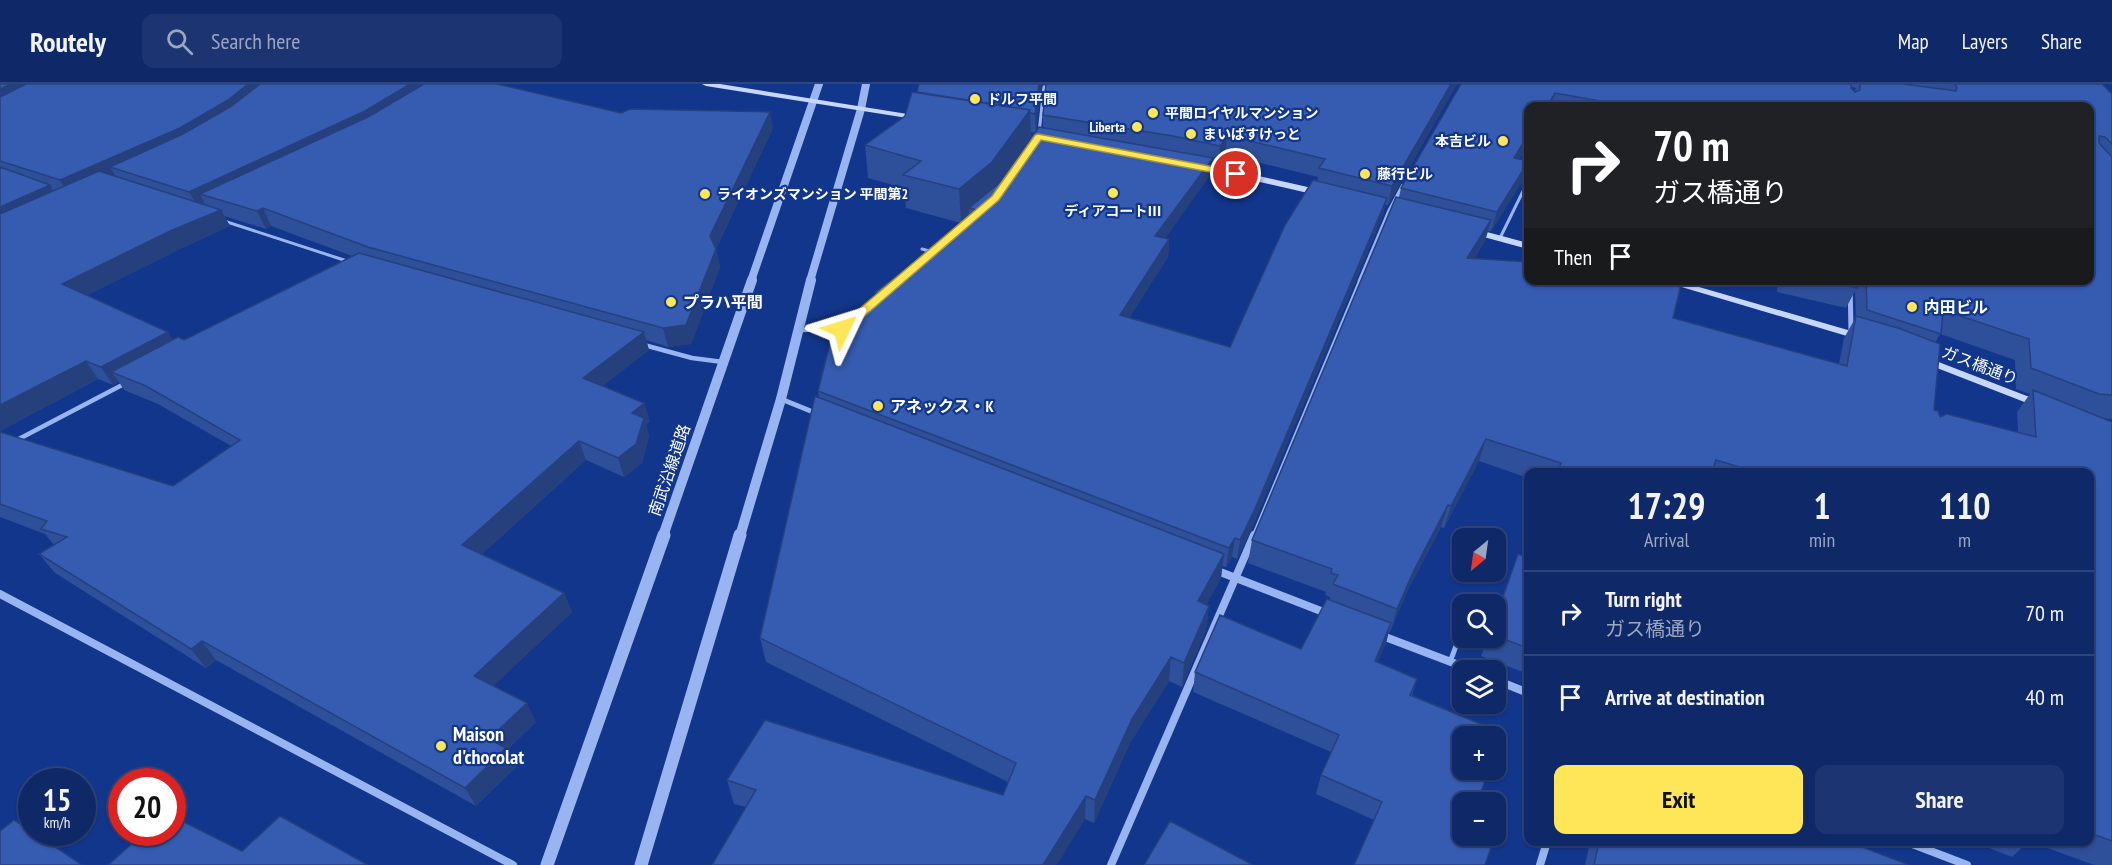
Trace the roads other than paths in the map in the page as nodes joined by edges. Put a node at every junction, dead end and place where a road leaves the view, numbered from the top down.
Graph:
1 (706, 84) edge
2 (819, 84) edge
3 (866, 84) edge
4 (1053, 86) edge
5 (814, 102) junction
6 (861, 109) junction
7 (928, 120) edge
8 (1028, 135) edge
9 (1038, 137) junction
10 (1050, 139) edge
11 (1182, 162) edge
12 (1407, 179) edge
13 (1524, 189) edge
14 (1328, 195) edge
15 (1386, 209) junction
16 (1401, 212) edge
17 (978, 213) edge
18 (221, 220) edge
19 (1466, 230) edge
20 (1500, 238) junction
21 (1524, 245) edge
22 (922, 249) dead end
23 (933, 252) junction
24 (924, 259) edge
25 (345, 269) edge
26 (1682, 285) edge
27 (1850, 285) edge
28 (869, 306) edge
29 (798, 330) junction
30 (1851, 333) junction
31 (1871, 340) edge
32 (636, 343) edge
33 (1915, 356) edge
34 (723, 362) junction
35 (125, 383) edge
36 (781, 399) junction
37 (2057, 411) edge
38 (825, 416) edge
39 (7, 446) edge
40 (1202, 565) edge
41 (1236, 578) junction
42 (0, 594) edge
43 (1333, 616) edge
44 (1376, 633) edge
45 (1455, 648) edge
46 (1450, 662) joint
47 (1506, 684) edge
48 (1524, 691) edge
49 (1546, 846) edge
50 (1918, 846) edge
51 (513, 865) edge
52 (547, 865) edge
53 (641, 865) edge
54 (1111, 865) edge
55 (1540, 865) edge
56 (1968, 865) edge

1 - 5 main road
2 - 5 street, 南武沿線道路
3 - 6 street
4 - 9 lane
5 - 6 main road
5 - 34 street, 南武沿線道路
6 - 7 main road
6 - 29 street
8 - 9 main road
9 - 10 main road
11 - 14 main road
12 - 15 street
13 - 20 lane
15 - 16 main road
15 - 41 street
17 - 23 lane
18 - 25 lane
19 - 20 main road
20 - 21 main road
22 - 23 lane
23 - 24 lane
26 - 30 main road
27 - 30 street
28 - 29 lane
29 - 36 street
30 - 31 main road
32 - 34 lane
33 - 37 main road, ガス橋通り
34 - 52 street, 南武沿線道路
35 - 39 lane
36 - 38 street
36 - 53 street
40 - 41 street
41 - 43 street
41 - 54 street
42 - 51 street
44 - 46 street
45 - 46 lane
47 - 48 street
49 - 55 street
50 - 56 street

